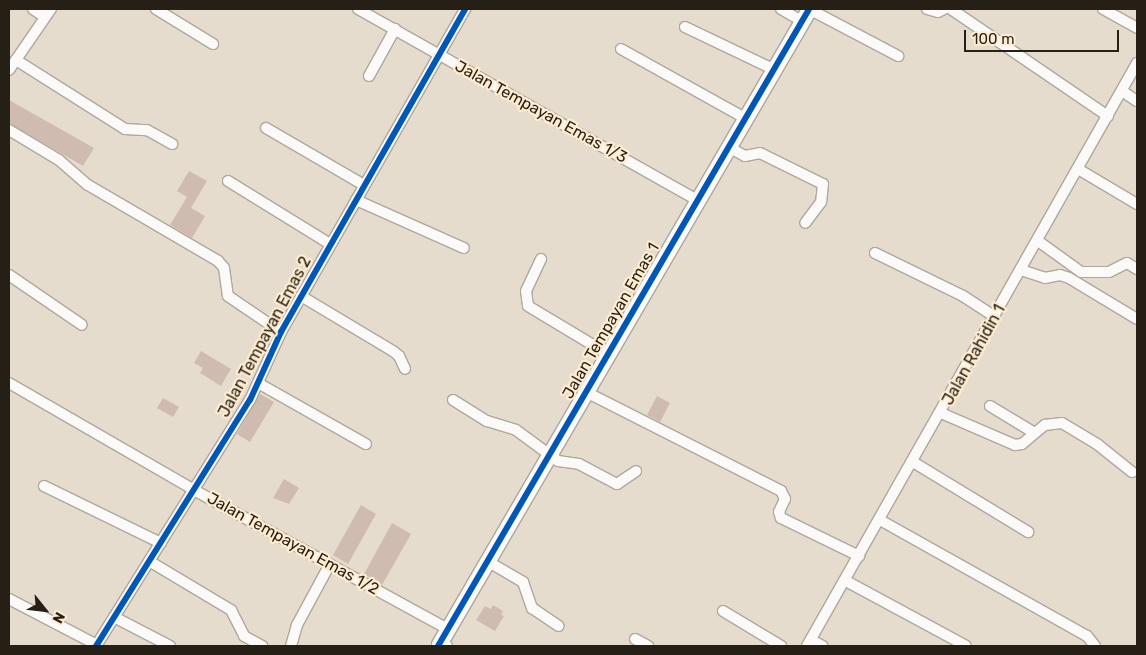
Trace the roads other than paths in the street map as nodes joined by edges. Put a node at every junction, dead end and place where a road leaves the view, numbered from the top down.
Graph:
1 (33, 9) edge
2 (156, 9) edge
3 (358, 9) edge
4 (465, 9) edge
5 (781, 9) edge
6 (927, 9) edge
7 (944, 9) edge
8 (952, 9) edge
9 (1103, 9) edge
10 (48, 13) edge
11 (806, 13) edge
12 (685, 27) dead end
13 (1137, 28) edge
14 (395, 29) junction
15 (213, 44) dead end
16 (621, 49) dead end
17 (439, 55) junction
18 (898, 56) dead end
19 (16, 60) junction
20 (1137, 63) edge
21 (773, 69) junction
22 (9, 70) edge
23 (369, 76) dead end
24 (1122, 91) junction
25 (1137, 101) edge
26 (1108, 116) junction
27 (745, 118) junction
28 (266, 128) dead end
29 (9, 130) edge
30 (172, 144) dead end
31 (728, 147) junction
32 (1078, 169) junction
33 (228, 181) dead end
34 (364, 185) junction
35 (356, 200) junction
36 (697, 200) junction
37 (1137, 204) edge
38 (805, 224) dead end
39 (1038, 241) junction
40 (330, 244) junction
41 (464, 248) dead end
42 (875, 252) dead end
43 (541, 259) dead end
44 (1137, 269) edge
45 (1021, 270) junction
46 (9, 275) edge
47 (301, 296) junction
48 (995, 317) junction
49 (1137, 319) edge
50 (82, 325) dead end
51 (281, 332) junction
52 (608, 354) junction
53 (405, 369) dead end
54 (9, 382) edge
55 (258, 383) junction
56 (586, 392) junction
57 (453, 400) dead end
58 (990, 406) dead end
59 (941, 413) junction
60 (1034, 432) junction
61 (366, 444) dead end
62 (549, 456) junction
63 (913, 462) junction
64 (636, 471) dead end
65 (1132, 472) dead end
66 (44, 486) dead end
67 (194, 490) junction
68 (880, 520) junction
69 (1028, 532) dead end
70 (161, 543) junction
71 (859, 556) junction
72 (487, 561) junction
73 (149, 562) junction
74 (330, 564) junction
75 (846, 580) junction
76 (9, 599) edge
77 (723, 611) dead end
78 (114, 617) junction
79 (559, 626) dead end
80 (448, 629) junction
81 (635, 639) dead end
82 (809, 643) edge
83 (96, 645) edge
84 (441, 645) edge
85 (170, 646) edge
86 (262, 646) edge
87 (292, 646) edge
88 (648, 646) edge
89 (781, 646) edge
90 (824, 646) edge
91 (966, 646) edge
92 (1095, 646) edge

1 - 10 street
2 - 15 street
3 - 14 street, Jalan Tempayan Emas 1/3
4 - 17 street, Jalan Tempayan Emas 2
5 - 11 street
6 - 7 street
8 - 26 street
9 - 13 street
10 - 19 street
11 - 18 street
11 - 21 street, Jalan Tempayan Emas 1
12 - 21 street
14 - 17 street, Jalan Tempayan Emas 1/3
14 - 23 street
16 - 27 street
17 - 34 street, Jalan Tempayan Emas 2
17 - 36 street, Jalan Tempayan Emas 1/3
19 - 22 street
19 - 30 street
20 - 24 street, Jalan Rahidin 1
21 - 27 street, Jalan Tempayan Emas 1
24 - 25 street
24 - 26 street, Jalan Rahidin 1
26 - 32 street, Jalan Rahidin 1
27 - 31 street, Jalan Tempayan Emas 1
28 - 34 street
29 - 51 street
31 - 36 street, Jalan Tempayan Emas 1
31 - 38 street
32 - 37 street
32 - 39 street, Jalan Rahidin 1
33 - 40 street
34 - 35 street, Jalan Tempayan Emas 2
35 - 40 street, Jalan Tempayan Emas 2
35 - 41 street
36 - 52 street, Jalan Tempayan Emas 1
39 - 44 street
39 - 45 street, Jalan Rahidin 1
40 - 47 street, Jalan Tempayan Emas 2
42 - 48 street
43 - 52 street
45 - 48 street, Jalan Rahidin 1
45 - 49 street
46 - 50 street
47 - 51 street, Jalan Tempayan Emas 2
47 - 53 street
48 - 59 street, Jalan Rahidin 1
51 - 55 street, Jalan Tempayan Emas 2
52 - 56 street, Jalan Tempayan Emas 1
54 - 67 street, Jalan Tempayan Emas 1/2
55 - 61 street
55 - 67 street, Jalan Tempayan Emas 2
56 - 62 street, Jalan Tempayan Emas 1
56 - 71 street
57 - 62 street
58 - 60 street
59 - 60 street
59 - 63 street, Jalan Rahidin 1
60 - 65 street
62 - 64 street
62 - 72 street, Jalan Tempayan Emas 1
63 - 68 street, Jalan Rahidin 1
63 - 69 street
66 - 70 street
67 - 70 street, Jalan Tempayan Emas 2
67 - 74 street, Jalan Tempayan Emas 1/2
68 - 71 street, Jalan Rahidin 1
68 - 92 street
70 - 73 street, Jalan Tempayan Emas 2
71 - 75 street, Jalan Rahidin 1
72 - 79 street
72 - 80 street, Jalan Tempayan Emas 1
73 - 78 street, Jalan Tempayan Emas 2
73 - 86 street
74 - 80 street, Jalan Tempayan Emas 1/2
74 - 87 street
75 - 82 street, Jalan Rahidin 1
75 - 91 street
76 - 83 street
77 - 89 street
78 - 83 street, Jalan Tempayan Emas 2
78 - 85 street
80 - 84 street, Jalan Tempayan Emas 1
81 - 88 street
82 - 90 street

